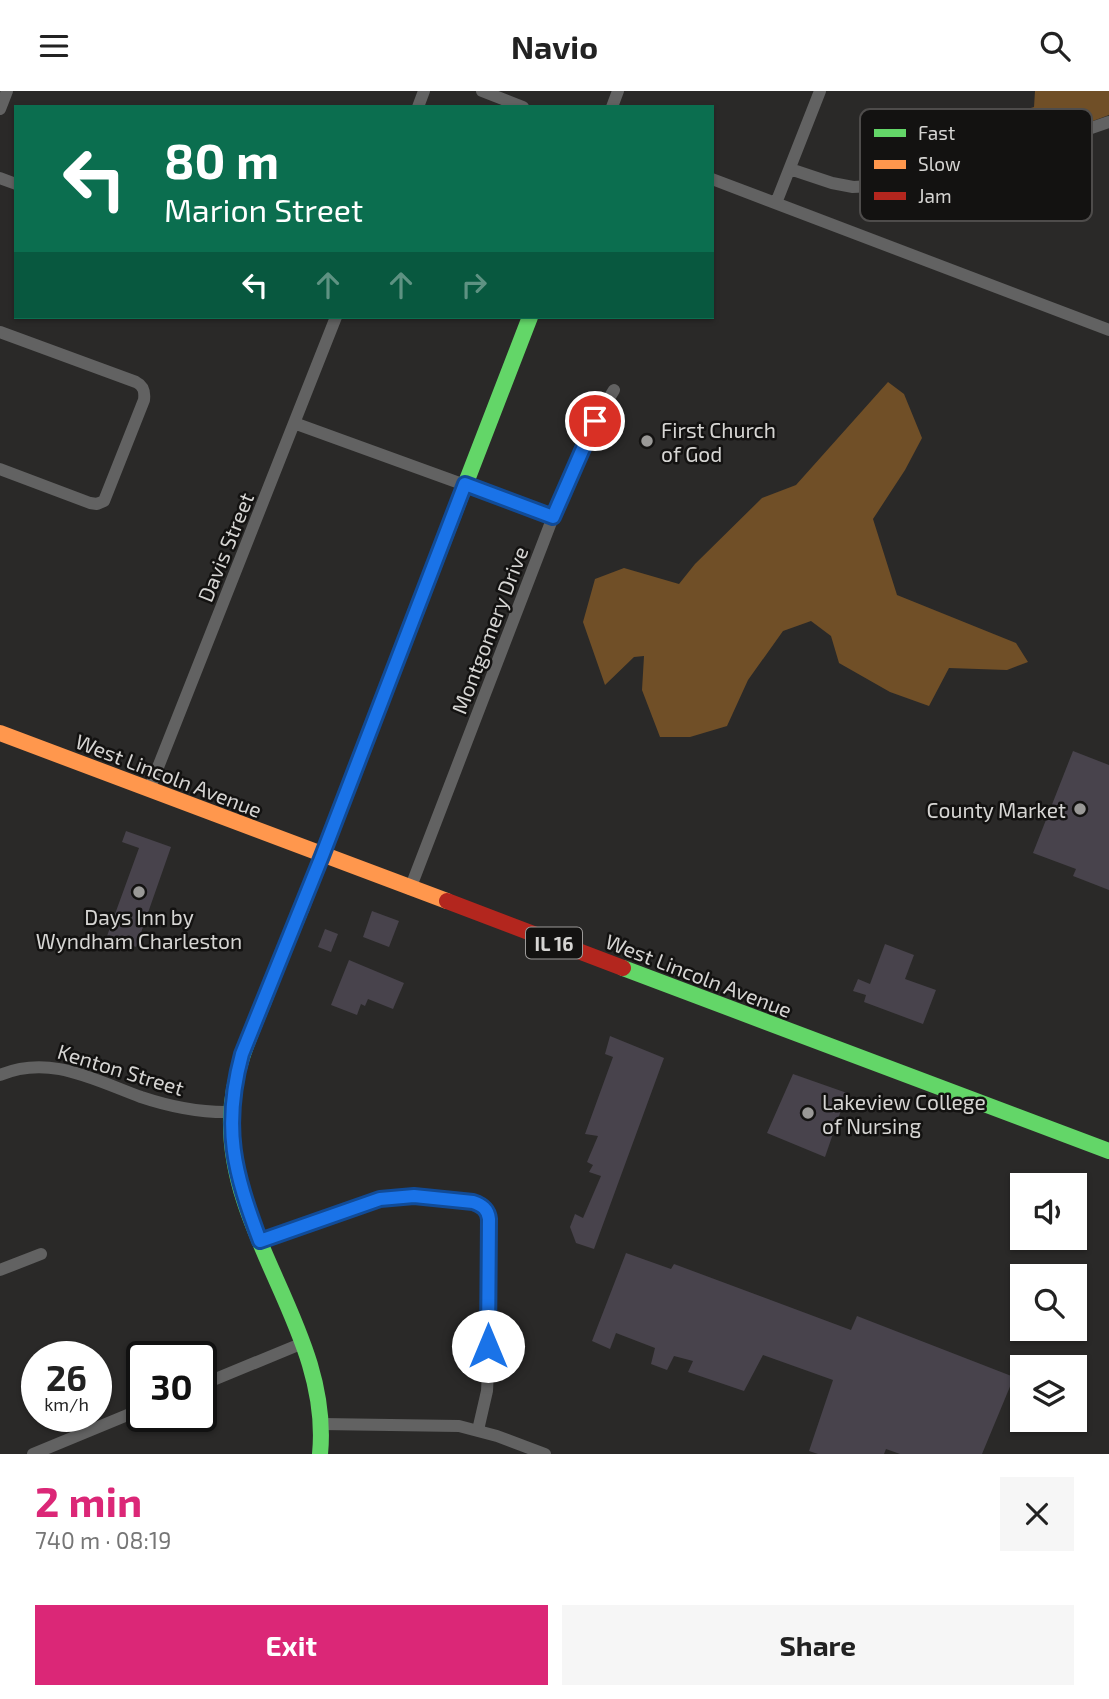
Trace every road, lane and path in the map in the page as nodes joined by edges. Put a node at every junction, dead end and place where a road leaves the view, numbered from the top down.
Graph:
1 (7, 91) edge
2 (482, 91) edge
3 (820, 91) edge
4 (518, 105) edge
5 (0, 109) edge
6 (1109, 122) edge
7 (1092, 128) edge
8 (790, 169) junction
9 (714, 180) edge
10 (860, 187) edge
11 (776, 203) junction
12 (335, 319) edge
13 (529, 319) edge
14 (1109, 330) edge
15 (0, 332) edge
16 (614, 390) dead end
17 (294, 423) junction
18 (0, 469) edge
19 (465, 484) junction
20 (553, 517) junction
21 (0, 733) edge
22 (149, 790) junction
23 (322, 856) junction
24 (410, 889) junction
25 (0, 1075) edge
26 (232, 1112) junction
27 (1109, 1151) edge
28 (260, 1241) junction
29 (41, 1254) dead end
30 (0, 1271) edge
31 (303, 1343) junction
32 (217, 1378) edge
33 (126, 1416) edge
34 (322, 1424) junction
35 (478, 1430) junction
36 (33, 1454) edge
37 (320, 1454) edge
38 (545, 1454) edge

1 - 5 street
2 - 4 street
3 - 8 street
6 - 7 street
8 - 10 street
8 - 11 street
9 - 11 street
11 - 14 street
12 - 17 street, Davis Street
13 - 19 street
15 - 18 street
16 - 20 street, Montgomery Drive
17 - 19 street
17 - 22 street, Davis Street
19 - 20 street
19 - 23 street
20 - 24 street, Montgomery Drive
21 - 22 street, West Lincoln Avenue / IL 16
22 - 23 street, West Lincoln Avenue / IL 16
23 - 24 street, West Lincoln Avenue / IL 16
23 - 26 street
24 - 27 street, West Lincoln Avenue / IL 16
25 - 26 street, Kenton Street
26 - 28 street
28 - 31 street
28 - 35 street
29 - 30 street
31 - 32 street
31 - 34 street
33 - 36 street
34 - 35 street
34 - 37 street
35 - 38 street

